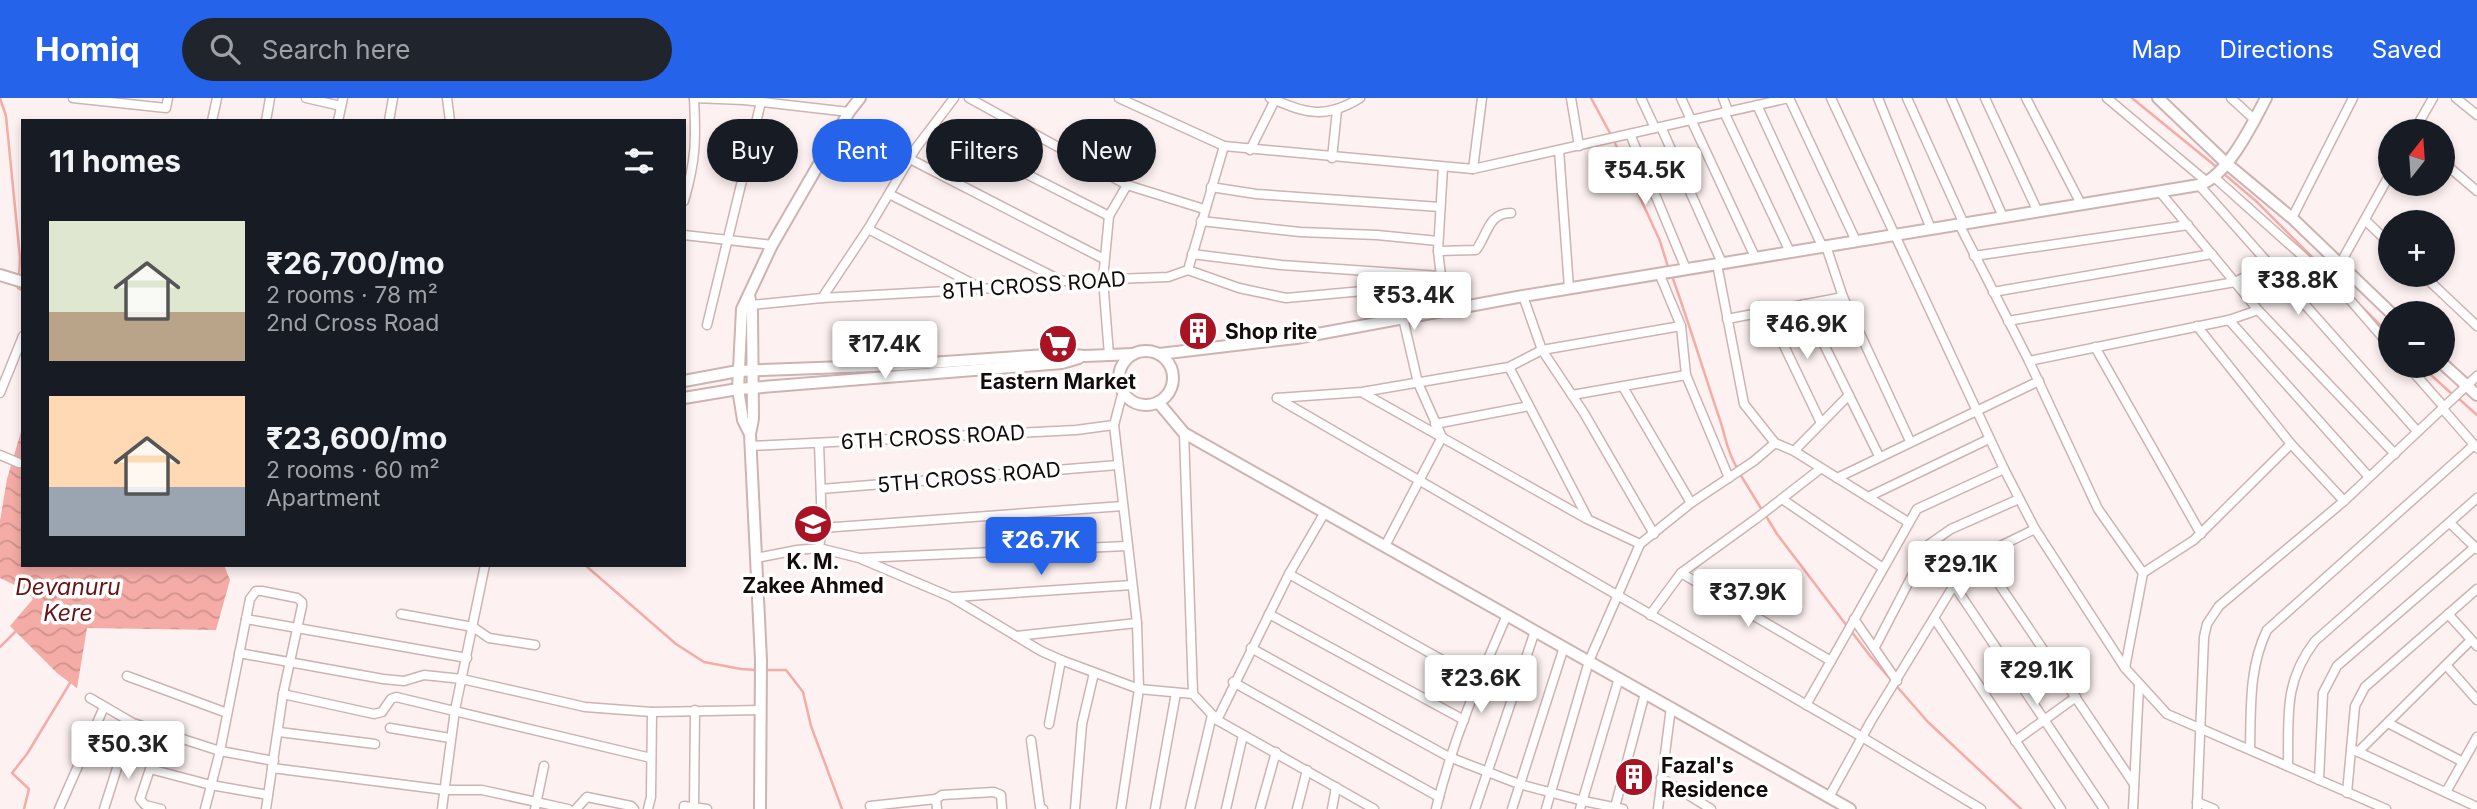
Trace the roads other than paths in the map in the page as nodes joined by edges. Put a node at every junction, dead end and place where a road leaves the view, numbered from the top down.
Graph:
1 (73, 98) edge
2 (79, 98) edge
3 (168, 98) edge
4 (216, 98) edge
5 (270, 98) edge
6 (306, 98) edge
7 (393, 98) edge
8 (447, 98) edge
9 (860, 98) edge
10 (954, 98) edge
11 (969, 98) edge
12 (1119, 98) edge
13 (1360, 98) edge
14 (1482, 98) edge
15 (1571, 98) edge
16 (1641, 98) edge
17 (1681, 98) edge
18 (1723, 98) edge
19 (1789, 98) edge
20 (1831, 98) edge
21 (1878, 98) edge
22 (1907, 98) edge
23 (1951, 98) edge
24 (1985, 98) edge
25 (2025, 98) edge
26 (2107, 98) edge
27 (2158, 98) edge
28 (2231, 98) edge
29 (2266, 98) edge
30 (2353, 98) edge
31 (2433, 98) edge
32 (2456, 98) edge
33 (744, 99) edge
34 (1273, 99) edge
35 (136, 101) edge
36 (342, 102) edge
37 (761, 102) junction
38 (1756, 105) junction
39 (1337, 110) junction
40 (1726, 111) junction
41 (849, 112) junction
42 (2477, 115) edge
43 (212, 119) edge
44 (266, 119) edge
45 (389, 119) edge
46 (450, 119) edge
47 (940, 119) edge
48 (2421, 119) edge
49 (1690, 120) junction
50 (2255, 120) junction
51 (1658, 128) junction
52 (1627, 135) junction
53 (926, 137) edge
54 (686, 142) edge
55 (696, 142) junction
56 (1224, 146) junction
57 (1579, 146) junction
58 (1250, 150) junction
59 (1559, 150) junction
60 (912, 155) edge
61 (1332, 158) junction
62 (912, 161) edge
63 (1443, 167) junction
64 (1473, 169) junction
65 (2455, 172) edge
66 (2214, 175) junction
67 (896, 182) edge
68 (1042, 182) edge
69 (1127, 185) junction
70 (1211, 187) junction
71 (2477, 191) edge
72 (2160, 192) junction
73 (686, 194) edge
74 (889, 194) junction
75 (2378, 196) edge
76 (2081, 204) junction
77 (1440, 207) junction
78 (1204, 209) junction
79 (2038, 212) junction
80 (1511, 213) dead end
81 (1109, 216) junction
82 (2003, 217) junction
83 (2292, 218) junction
84 (2365, 220) junction
85 (1201, 221) junction
86 (1961, 224) junction
87 (2188, 225) junction
88 (868, 229) junction
89 (1931, 229) junction
90 (2378, 232) edge
91 (686, 235) edge
92 (1894, 235) junction
93 (1438, 241) junction
94 (1856, 241) junction
95 (728, 242) junction
96 (772, 245) junction
97 (1824, 246) junction
98 (1438, 251) junction
99 (1790, 251) junction
100 (1192, 254) junction
101 (2211, 254) junction
102 (1974, 256) junction
103 (1755, 257) junction
104 (1104, 259) junction
105 (1719, 263) junction
106 (2270, 264) junction
107 (2340, 264) junction
108 (1683, 269) junction
109 (1188, 270) junction
110 (1661, 273) junction
111 (1, 275) edge
112 (1440, 276) junction
113 (1103, 278) junction
114 (21, 281) edge
115 (1062, 281) junction
116 (2235, 282) junction
117 (2436, 287) edge
118 (1569, 288) junction
119 (982, 289) junction
120 (1993, 292) junction
121 (1523, 296) junction
122 (1843, 297) junction
123 (822, 298) junction
124 (750, 300) junction
125 (2379, 301) edge
126 (1804, 304) junction
127 (1445, 309) junction
128 (2258, 310) junction
129 (1768, 312) junction
130 (1407, 317) junction
131 (1727, 319) junction
132 (2229, 320) junction
133 (2008, 321) junction
134 (707, 325) dead end
135 (1681, 326) junction
136 (2197, 326) junction
137 (2477, 326) edge
138 (2378, 332) edge
139 (21, 341) edge
140 (2095, 347) junction
141 (1542, 349) junction
142 (1133, 354) junction
143 (1159, 354) junction
144 (1109, 355) junction
145 (1085, 356) junction
146 (2029, 361) junction
147 (1509, 367) junction
148 (752, 370) junction
149 (738, 371) junction
150 (1686, 375) junction
151 (2477, 376) edge
152 (2419, 378) edge
153 (2455, 378) edge
154 (686, 381) edge
155 (2039, 381) junction
156 (1418, 383) junction
157 (1623, 387) junction
158 (752, 388) junction
159 (2464, 388) junction
160 (738, 389) junction
161 (1123, 391) junction
162 (0, 393) edge
163 (1362, 393) junction
164 (1572, 395) junction
165 (1849, 395) junction
166 (2477, 395) edge
167 (686, 398) edge
168 (1158, 401) junction
169 (1530, 406) junction
170 (2444, 406) junction
171 (1976, 412) junction
172 (1821, 423) junction
173 (1436, 424) junction
174 (1114, 425) junction
175 (2417, 431) junction
176 (1184, 433) junction
177 (750, 434) junction
178 (1442, 437) junction
179 (1989, 439) junction
180 (1910, 441) junction
181 (819, 443) junction
182 (1775, 443) junction
183 (2291, 444) junction
184 (751, 446) junction
185 (2475, 446) edge
186 (1794, 451) junction
187 (2395, 454) junction
188 (0, 455) edge
189 (1879, 456) junction
190 (19, 463) dead end
191 (1118, 465) junction
192 (1820, 469) junction
193 (2004, 469) junction
194 (2369, 477) junction
195 (1729, 478) junction
196 (1836, 478) junction
197 (1417, 481) junction
198 (821, 489) junction
199 (1868, 497) junction
200 (1782, 499) junction
201 (2019, 499) junction
202 (2477, 499) edge
203 (2344, 501) junction
204 (1691, 503) junction
205 (1123, 506) junction
206 (1325, 512) junction
207 (1587, 519) junction
208 (1908, 522) junction
209 (2450, 523) junction
210 (822, 528) junction
211 (2035, 529) junction
212 (1654, 534) junction
213 (2201, 534) junction
214 (1640, 544) junction
215 (1127, 546) junction
216 (1385, 546) junction
217 (819, 548) junction
218 (2476, 548) edge
219 (1980, 556) junction
220 (756, 558) junction
221 (859, 558) junction
222 (485, 567) edge
223 (1883, 568) junction
224 (1681, 573) junction
225 (2143, 573) junction
226 (1289, 574) junction
227 (1132, 585) junction
228 (1954, 585) junction
229 (2476, 593) edge
230 (1616, 596) junction
231 (951, 597) junction
232 (401, 614) dead end
233 (1269, 614) junction
234 (2448, 614) junction
235 (1507, 615) junction
236 (1650, 615) junction
237 (1934, 618) junction
238 (246, 619) junction
239 (1853, 622) junction
240 (1137, 623) junction
241 (298, 627) junction
242 (473, 627) junction
243 (1535, 631) junction
244 (1016, 636) junction
245 (2474, 643) edge
246 (535, 645) dead end
247 (1564, 647) junction
248 (1875, 647) junction
249 (1251, 648) junction
250 (239, 653) junction
251 (467, 658) junction
252 (1061, 660) junction
253 (1588, 661) junction
254 (1830, 661) junction
255 (290, 663) junction
256 (2446, 665) junction
257 (2125, 668) junction
258 (1094, 673) junction
259 (127, 676) dead end
260 (1619, 678) junction
261 (462, 679) junction
262 (1478, 680) junction
263 (1233, 682) junction
264 (1896, 682) junction
265 (2139, 685) junction
266 (1139, 689) junction
267 (1176, 693) junction
268 (1645, 693) junction
269 (283, 694) junction
270 (1193, 694) junction
271 (2076, 697) junction
272 (90, 698) dead end
273 (2477, 700) edge
274 (1806, 705) junction
275 (104, 707) junction
276 (1671, 708) junction
277 (455, 710) junction
278 (695, 710) junction
279 (761, 710) junction
280 (652, 712) junction
281 (227, 713) junction
282 (1214, 717) junction
283 (1464, 720) junction
284 (2044, 720) junction
285 (2388, 723) junction
286 (1049, 724) dead end
287 (390, 728) dead end
288 (2201, 728) junction
289 (279, 732) junction
290 (1244, 734) junction
291 (1863, 737) junction
292 (2477, 737) edge
293 (450, 738) junction
294 (1031, 740) dead end
295 (2015, 741) junction
296 (375, 744) dead end
297 (124, 746) dead end
298 (2250, 748) junction
299 (220, 751) junction
300 (2355, 751) junction
301 (1276, 752) junction
302 (1449, 757) junction
303 (651, 758) junction
304 (2463, 762) junction
305 (273, 765) junction
306 (544, 766) dead end
307 (2288, 766) junction
308 (1307, 770) junction
309 (1486, 771) junction
310 (1661, 778) junction
311 (2319, 780) junction
312 (2134, 783) junction
313 (1519, 784) junction
314 (211, 785) junction
315 (1336, 787) junction
316 (445, 790) junction
317 (1550, 792) junction
318 (2446, 792) junction
319 (2347, 793) junction
320 (268, 795) junction
321 (1439, 797) junction
322 (1829, 797) junction
323 (936, 799) junction
324 (1581, 805) edge
325 (2197, 805) edge
326 (536, 806) edge
327 (870, 806) dead end
328 (694, 807) junction
329 (2477, 807) edge
330 (1614, 808) edge
331 (59, 809) edge
332 (104, 809) edge
333 (160, 809) edge
334 (205, 809) edge
335 (265, 809) edge
336 (442, 809) edge
337 (568, 809) edge
338 (576, 809) edge
339 (634, 809) edge
340 (648, 809) edge
341 (684, 809) edge
342 (707, 809) edge
343 (760, 809) edge
344 (937, 809) edge
345 (1002, 809) edge
346 (1043, 809) edge
347 (1075, 809) edge
348 (1121, 809) edge
349 (1155, 809) edge
350 (1190, 809) edge
351 (1226, 809) edge
352 (1260, 809) edge
353 (1297, 809) edge
354 (1332, 809) edge
355 (1374, 809) edge
356 (1436, 809) edge
357 (1475, 809) edge
358 (1512, 809) edge
359 (1546, 809) edge
360 (1658, 809) edge
361 (1711, 809) edge
362 (1850, 809) edge
363 (1981, 809) edge
364 (2061, 809) edge
365 (2104, 809) edge
366 (2133, 809) edge
367 (2214, 809) edge
368 (2386, 809) edge

1 - 2 street
2 - 35 street
3 - 35 street
4 - 43 street
5 - 44 street
6 - 36 street
7 - 45 street
8 - 46 street
9 - 41 street
10 - 47 street
11 - 69 street
12 - 56 street
13 - 39 street
14 - 64 street
15 - 57 street
16 - 51 street
17 - 49 street
18 - 40 street
19 - 38 street
19 - 94 street
20 - 92 street
21 - 89 street
22 - 86 street
23 - 82 street
24 - 79 street
25 - 76 street
26 - 66 street
27 - 66 street
28 - 50 street
29 - 50 street
30 - 83 street
31 - 48 street
32 - 42 street
33 - 37 street
33 - 55 street
34 - 39 street
34 - 58 street
37 - 41 street
37 - 95 street
38 - 40 street
38 - 97 street
39 - 61 street
40 - 49 street
40 - 99 street
41 - 96 street
49 - 51 street
49 - 103 street
50 - 66 street
51 - 52 street
51 - 105 street
52 - 57 street
52 - 108 street
53 - 60 street
54 - 55 street
55 - 73 street
56 - 58 street
56 - 70 street
57 - 59 street
58 - 61 street
59 - 64 street
59 - 118 street
61 - 63 street
62 - 104 street
63 - 64 street
63 - 77 street
65 - 71 street
66 - 72 street
66 - 83 street
66 - 106 street
66 - 138 street
67 - 74 street
68 - 81 street
69 - 78 street
69 - 81 street
70 - 77 street
70 - 78 street
72 - 76 street
72 - 87 street
74 - 88 street
74 - 115 street
75 - 84 street
76 - 79 street
77 - 93 street
78 - 85 street
79 - 82 street
80 - 98 street
81 - 104 street
82 - 86 street
83 - 107 street
84 - 90 street
84 - 107 street
85 - 93 street
85 - 100 street
86 - 89 street
86 - 102 street
87 - 101 street
87 - 102 street
88 - 119 street
88 - 123 street
89 - 92 street
91 - 95 street
92 - 94 street
92 - 171 street
93 - 98 street
94 - 97 street
95 - 96 street
95 - 134 street
96 - 124 street
97 - 99 street
97 - 122 street
98 - 112 street
99 - 103 street
100 - 109 street
100 - 112 street
101 - 116 street
101 - 120 street
102 - 120 street
103 - 105 street
104 - 113 street
105 - 108 street
105 - 131 street
106 - 116 street
106 - 175 street
107 - 125 street
108 - 110 street
109 - 113 street, 8TH CROSS ROAD
109 - 130 street
110 - 118 street
110 - 135 street
111 - 114 street
112 - 127 street
113 - 115 street, 8TH CROSS ROAD
113 - 144 street
115 - 119 street, 8TH CROSS ROAD
116 - 128 street
116 - 133 street
117 - 137 street
118 - 121 street
119 - 123 street, 8TH CROSS ROAD
120 - 133 street
121 - 127 street
121 - 141 street
122 - 126 street
122 - 180 street
123 - 124 street, 8TH CROSS ROAD
124 - 148 street
124 - 149 street
126 - 129 street
126 - 165 street
127 - 130 street
128 - 132 street
128 - 187 street
129 - 131 street
129 - 172 street
130 - 143 street
130 - 156 street
131 - 182 street
132 - 136 street
132 - 194 street
133 - 146 street
135 - 141 street
135 - 150 street
136 - 140 street
136 - 183 street
139 - 162 street
140 - 146 street
140 - 213 street
141 - 147 street
141 - 164 street
142 - 143 street
142 - 144 street
142 - 161 street
143 - 168 street
144 - 145 street
145 - 148 street
145 - 158 street
146 - 155 street
147 - 156 street
147 - 169 street
148 - 149 street
148 - 158 street
149 - 154 street
149 - 160 street
150 - 157 street
150 - 195 street
151 - 159 street
152 - 170 street
153 - 159 street
155 - 171 street
155 - 225 street
156 - 163 street
156 - 173 street
157 - 164 street
157 - 204 street
158 - 160 street
158 - 177 street
159 - 166 street
159 - 170 street
160 - 167 street
160 - 177 street
161 - 168 street
161 - 174 street
163 - 178 street
163 - 197 street
164 - 212 street
165 - 172 street
165 - 189 street
168 - 176 street
169 - 173 street
169 - 207 street
170 - 175 street
170 - 185 street
171 - 179 street
171 - 180 street
172 - 186 street
173 - 178 street
174 - 181 street, 6TH CROSS ROAD
174 - 191 street
175 - 187 street
176 - 206 street
176 - 270 street
177 - 184 street
178 - 197 street
178 - 207 street
179 - 193 street
179 - 199 street
180 - 189 street
181 - 184 street, 6TH CROSS ROAD
181 - 198 street
182 - 186 street
182 - 195 street
183 - 203 street
183 - 213 street
184 - 220 street
185 - 298 street
186 - 192 street
187 - 194 street
188 - 190 street
189 - 196 street
191 - 198 street, 5TH CROSS ROAD
191 - 205 street
192 - 196 street
192 - 200 street
193 - 201 street
193 - 208 street
194 - 203 street
195 - 204 street
196 - 199 street
197 - 216 street
197 - 230 street
198 - 210 street
199 - 208 street
200 - 223 street
200 - 224 street
201 - 211 street
201 - 248 street
202 - 209 street
203 - 288 street
204 - 212 street
205 - 210 street
205 - 215 street
206 - 216 street
206 - 226 street
207 - 214 street
208 - 223 street
209 - 218 street
209 - 307 street
210 - 217 street
211 - 219 street
211 - 257 street
212 - 214 street
213 - 225 street
214 - 230 street
215 - 221 street
215 - 227 street
216 - 235 street
217 - 220 street
217 - 221 street
218 - 311 street
219 - 228 street
219 - 271 street
220 - 279 street
221 - 231 street
222 - 242 street
223 - 239 street
224 - 236 street
224 - 254 street
225 - 257 street
226 - 233 street
226 - 262 street
227 - 231 street
227 - 240 street
228 - 237 street
228 - 284 street
229 - 234 street
230 - 236 street
230 - 253 street
231 - 244 street
232 - 242 street
233 - 249 street
233 - 283 street
234 - 245 street
234 - 300 street
235 - 243 street
235 - 262 street
236 - 274 street
237 - 264 street
237 - 295 street
238 - 241 street
238 - 241 street
238 - 250 street
239 - 248 street
239 - 254 street
240 - 244 street
240 - 266 street
241 - 251 street
241 - 255 street
242 - 246 street
242 - 251 street
243 - 247 street
243 - 309 street
244 - 252 street
245 - 256 street
247 - 253 street
247 - 313 street
248 - 264 street
249 - 263 street
249 - 302 street
250 - 255 street
250 - 281 street
251 - 261 street
252 - 258 street
252 - 286 street
253 - 260 street
253 - 317 street
254 - 274 street
255 - 261 street
255 - 269 street
256 - 273 street
256 - 285 street
257 - 265 street
258 - 266 street
258 - 347 street
259 - 281 street
260 - 268 street
260 - 324 street
261 - 277 street
261 - 280 street
262 - 283 street
263 - 282 street
263 - 321 street
264 - 291 street
265 - 288 street
265 - 312 street
266 - 267 street
266 - 348 street
267 - 270 street
267 - 349 street
268 - 276 street
268 - 330 street
269 - 277 street
269 - 289 street
270 - 282 street
271 - 284 street
271 - 312 street
272 - 275 street
274 - 291 street
275 - 299 street
275 - 331 street
276 - 310 street
276 - 322 street
277 - 293 street
277 - 303 street
278 - 279 street
278 - 280 street
278 - 328 street
279 - 343 street
280 - 303 street
281 - 299 street
282 - 290 street
282 - 350 street
283 - 302 street
284 - 295 street
284 - 365 street
285 - 300 street
285 - 304 street
287 - 293 street
288 - 298 street
288 - 325 street
289 - 296 street
289 - 305 street
290 - 301 street
290 - 351 street
291 - 322 street
291 - 363 street
292 - 304 street
293 - 316 street
294 - 346 street
295 - 364 street
297 - 332 street
298 - 307 street
299 - 305 street
299 - 314 street
300 - 318 street
300 - 319 street
301 - 308 street
301 - 352 street
302 - 309 street
302 - 321 street
303 - 340 street
304 - 318 street
305 - 316 street
305 - 320 street
306 - 326 street
307 - 311 street
308 - 315 street
308 - 353 street
309 - 313 street
309 - 357 street
310 - 360 street
310 - 361 street
311 - 319 street
312 - 366 street
313 - 317 street
313 - 358 street
314 - 320 street
314 - 333 street
314 - 334 street
315 - 354 street
315 - 355 street
316 - 326 street
316 - 336 street
317 - 324 street
317 - 359 street
318 - 329 street
319 - 368 street
320 - 335 street
321 - 356 street
322 - 362 street
323 - 327 street
323 - 344 street
323 - 345 street
324 - 330 street
325 - 367 street
326 - 337 street
328 - 341 street
328 - 342 street
338 - 339 street

